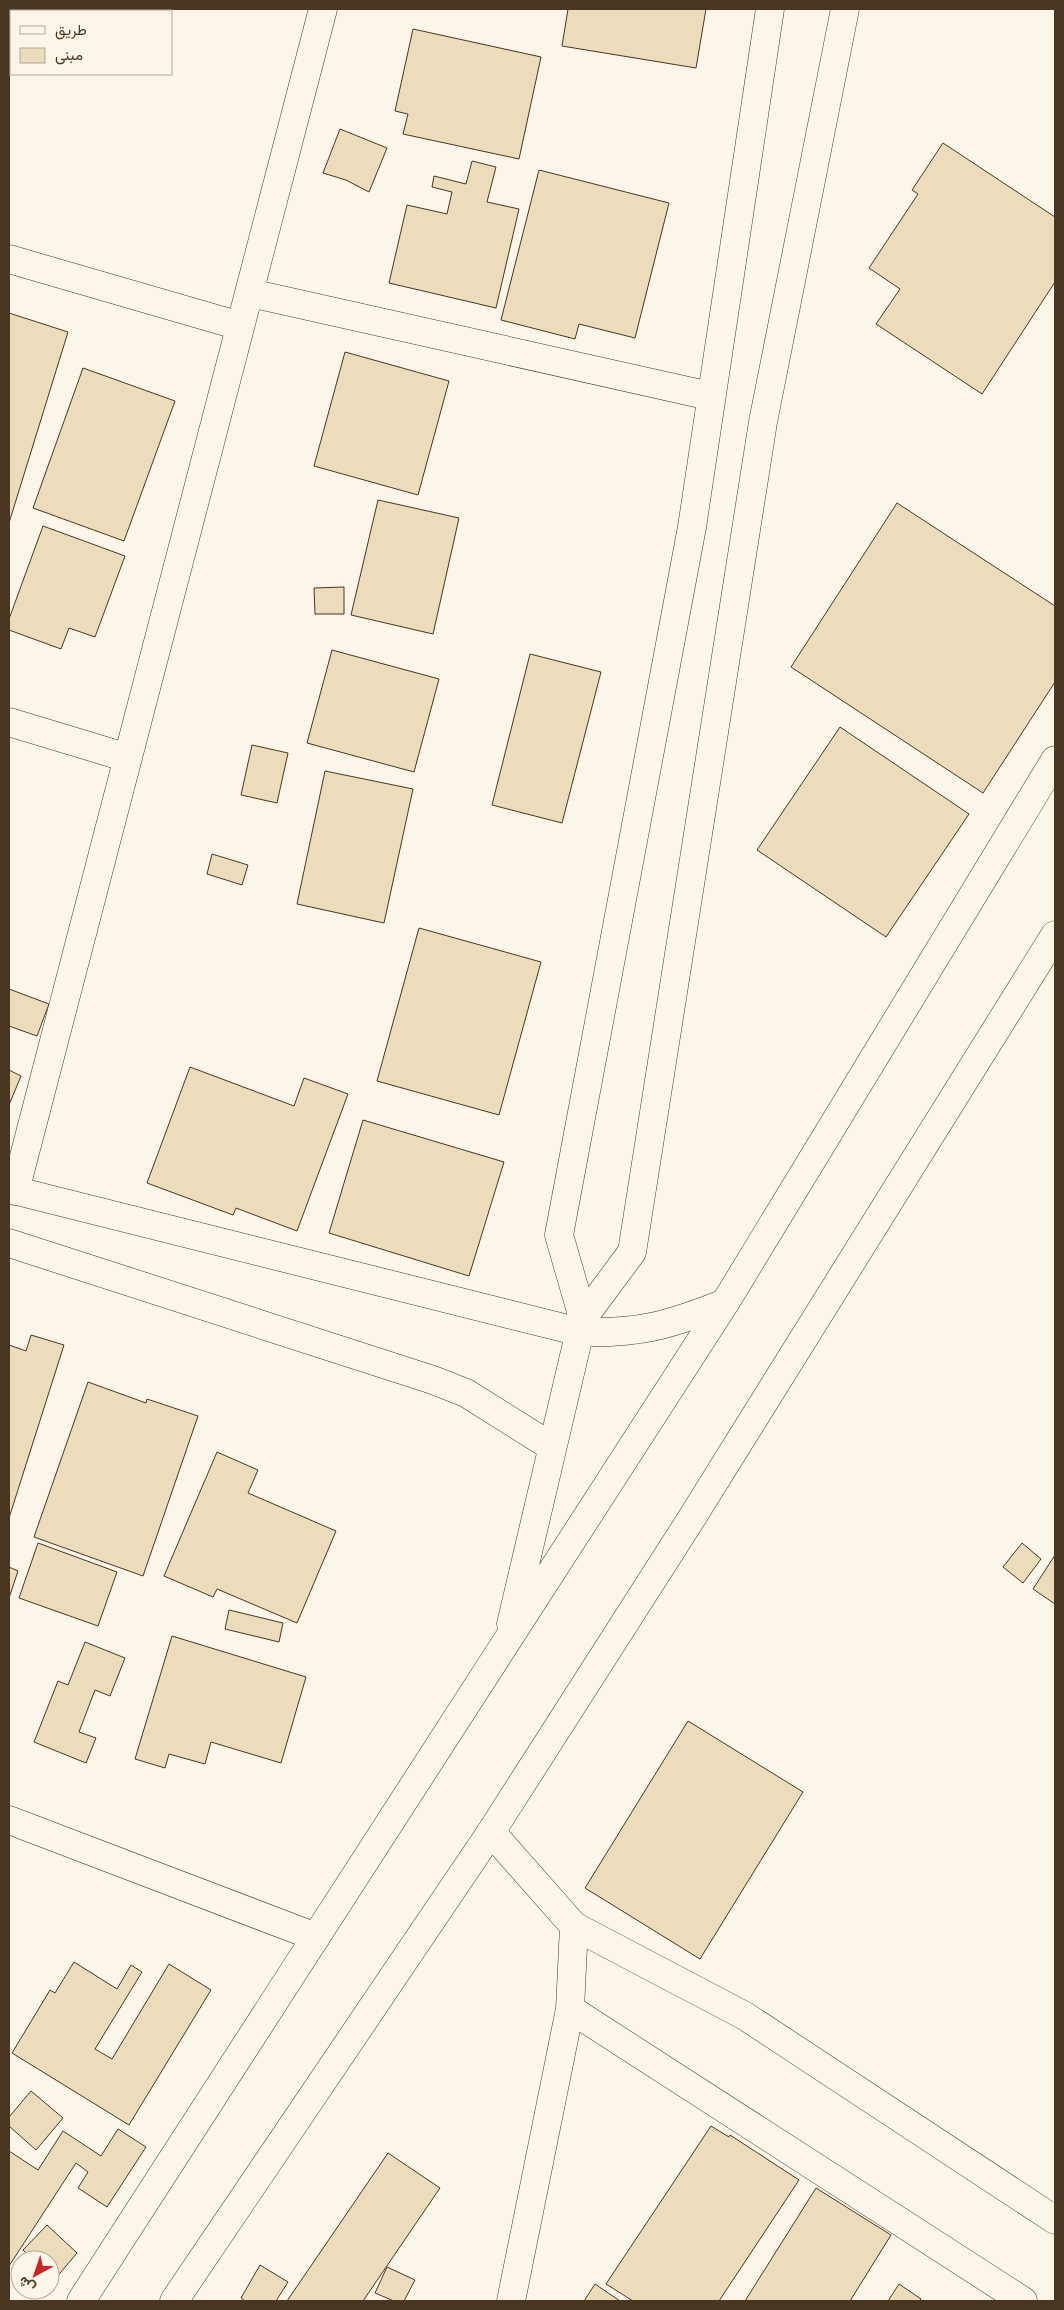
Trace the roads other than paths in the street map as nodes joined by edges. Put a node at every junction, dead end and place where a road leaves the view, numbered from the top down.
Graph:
1 (322, 9) edge
2 (770, 9) edge
3 (845, 9) edge
4 (9, 259) edge
5 (250, 293) junction
6 (240, 326) junction
7 (710, 396) junction
8 (9, 722) edge
9 (128, 758) junction
10 (1055, 760) edge
11 (1055, 935) edge
12 (12, 1190) edge
13 (9, 1243) edge
14 (725, 1303) junction
15 (581, 1325) junction
16 (552, 1447) junction
17 (507, 1642) junction
18 (9, 1820) edge
19 (490, 1832) junction
20 (574, 1926) junction
21 (316, 1937) junction
22 (570, 2009) junction
23 (1055, 2220) edge
24 (81, 2301) edge
25 (174, 2301) edge
26 (511, 2301) edge
27 (1023, 2301) edge

1 - 5 main road
2 - 7 main road
3 - 15 main road
4 - 6 main road
5 - 6 main road
5 - 7 main road
6 - 9 main road
7 - 15 main road
8 - 9 main road
9 - 12 main road
10 - 14 main road
11 - 19 main road
12 - 15 main road
13 - 16 main road
14 - 15 main road
14 - 17 main road
15 - 16 main road
16 - 17 main road
17 - 21 main road
18 - 21 main road
19 - 20 main road
19 - 25 main road
20 - 22 main road
20 - 23 main road
21 - 24 main road
22 - 26 main road
22 - 27 main road

